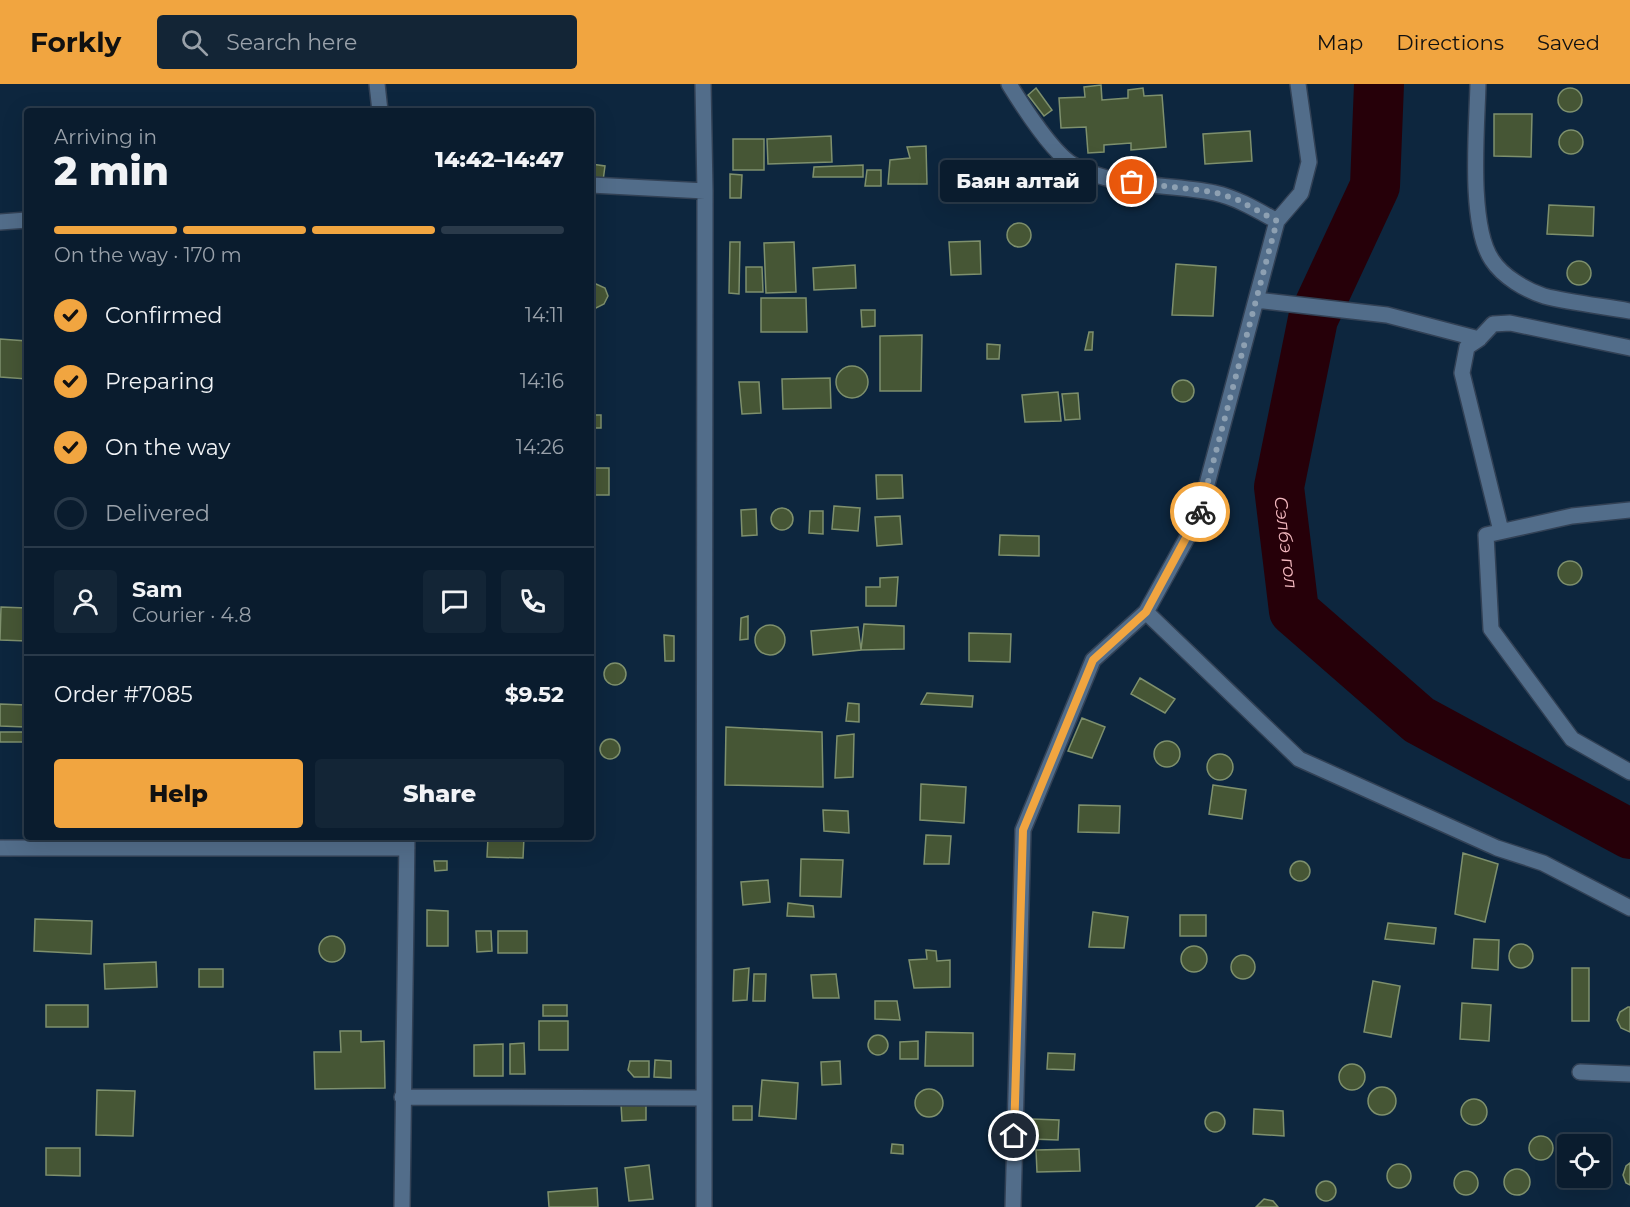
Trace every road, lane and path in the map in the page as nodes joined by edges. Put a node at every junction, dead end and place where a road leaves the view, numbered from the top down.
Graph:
1 (378, 84) edge
2 (703, 84) edge
3 (1009, 84) edge
4 (1298, 84) edge
5 (1478, 84) edge
6 (380, 108) edge
7 (594, 184) edge
8 (705, 191) junction
9 (24, 220) edge
10 (1277, 221) junction
11 (0, 222) edge
12 (1256, 300) junction
13 (1630, 311) edge
14 (1479, 339) junction
15 (1630, 348) edge
16 (1630, 510) edge
17 (1501, 531) junction
18 (1146, 612) junction
19 (1630, 772) edge
20 (407, 842) edge
21 (0, 848) edge
22 (1630, 908) edge
23 (1580, 1072) dead end
24 (1630, 1074) edge
25 (402, 1097) junction
26 (704, 1098) junction
27 (402, 1207) edge
28 (704, 1207) edge
29 (1012, 1207) edge

1 - 6 street
2 - 8 street
3 - 10 street
4 - 10 street
5 - 13 street
7 - 8 street
8 - 26 street
9 - 11 street
10 - 12 street
12 - 14 street
12 - 18 street
14 - 15 street
14 - 17 street
16 - 17 street
17 - 19 street
18 - 22 street
18 - 29 street
20 - 21 street
20 - 25 street
23 - 24 street
25 - 26 street
25 - 27 street
26 - 28 street

